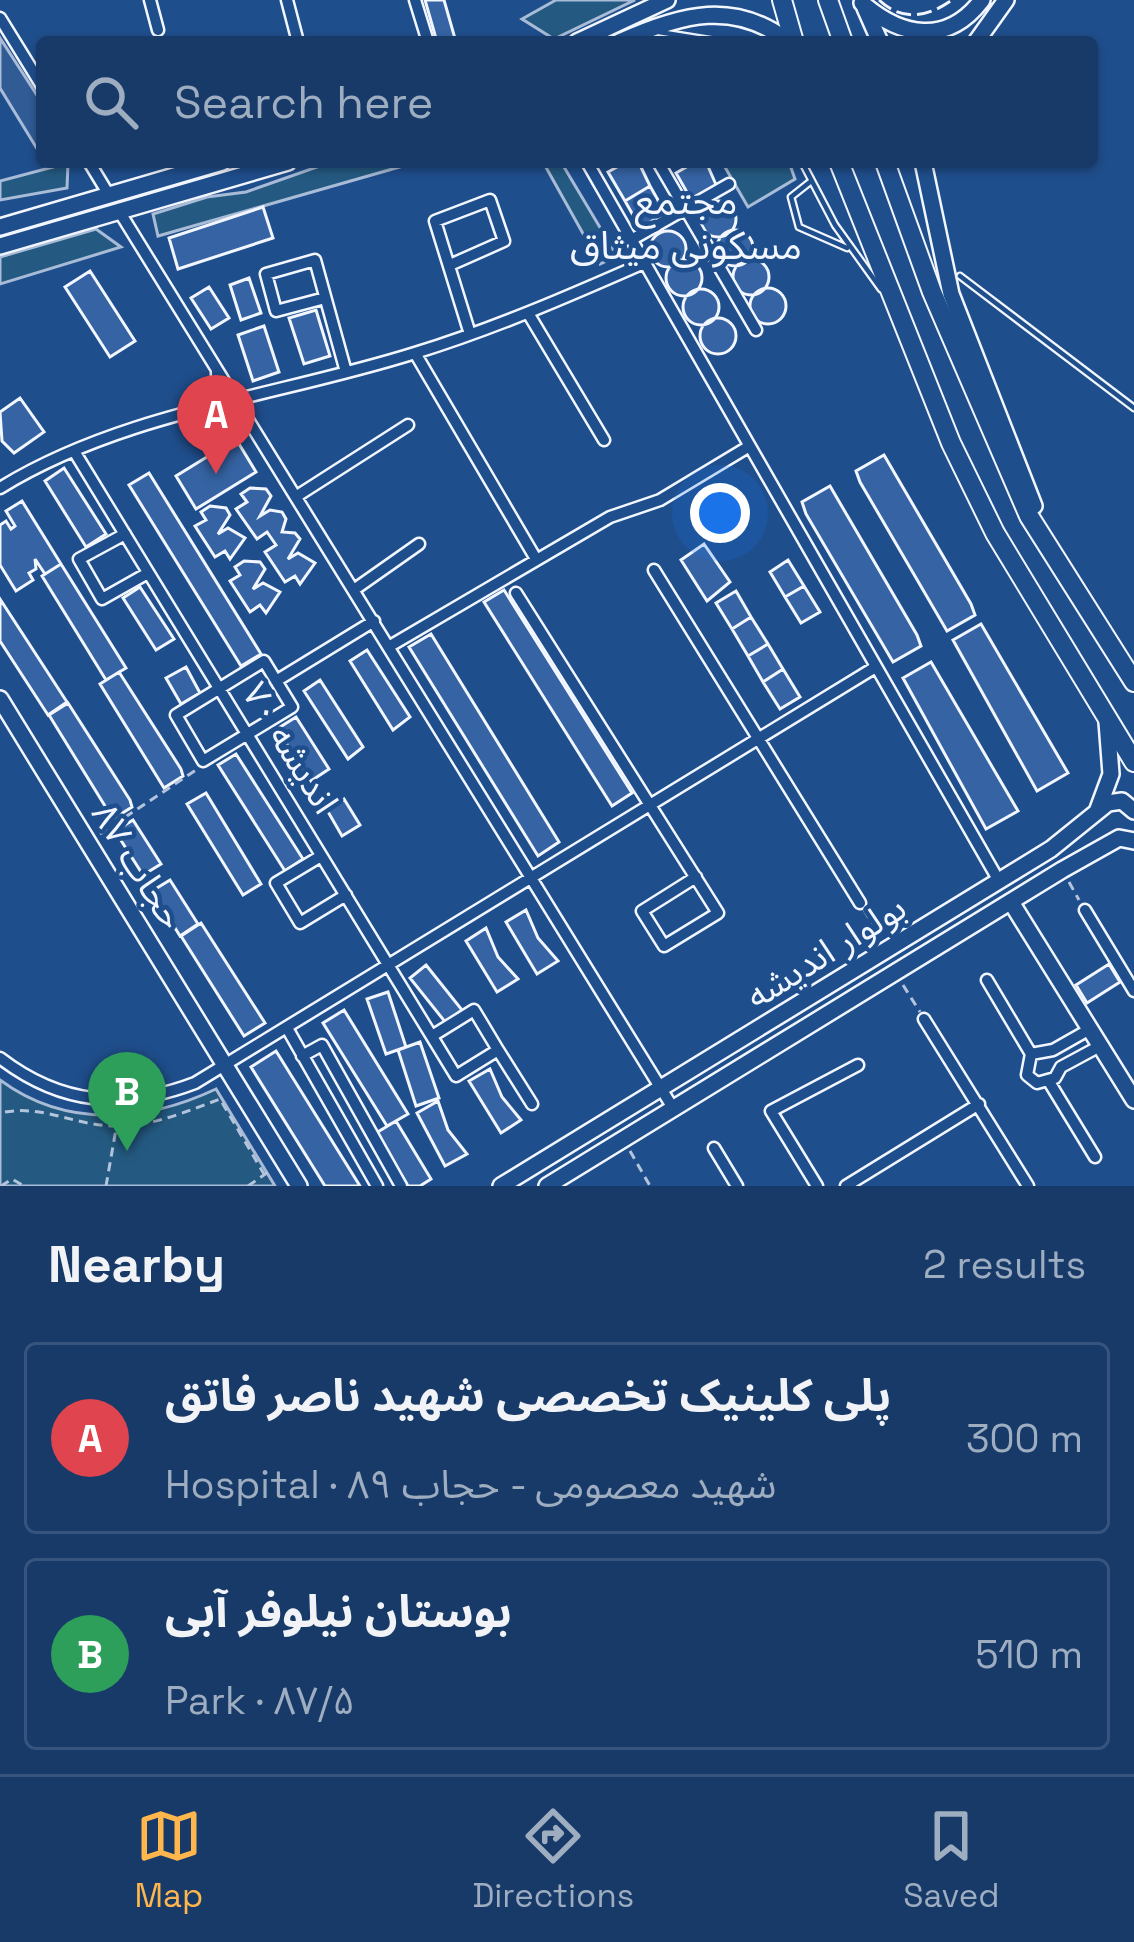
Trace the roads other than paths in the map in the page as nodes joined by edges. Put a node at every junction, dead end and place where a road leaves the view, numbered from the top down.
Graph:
1 (149, 0) edge
2 (287, 0) edge
3 (415, 0) edge
4 (667, 0) edge
5 (782, 0) edge
6 (828, 0) edge
7 (982, 0) edge
8 (1006, 0) edge
9 (736, 1) edge
10 (862, 1) edge
11 (0, 18) edge
12 (158, 30) dead end
13 (642, 32) junction
14 (296, 36) edge
15 (426, 36) edge
16 (590, 36) edge
17 (633, 36) edge
18 (674, 36) edge
19 (786, 36) edge
20 (790, 36) edge
21 (841, 36) edge
22 (877, 36) edge
23 (915, 36) edge
24 (925, 36) edge
25 (980, 36) edge
26 (36, 76) edge
27 (93, 168) edge
28 (202, 168) edge
29 (267, 168) edge
30 (590, 168) edge
31 (661, 168) edge
32 (804, 168) edge
33 (841, 168) edge
34 (888, 168) edge
35 (925, 168) edge
36 (810, 182) junction
37 (729, 184) dead end
38 (110, 195) junction
39 (685, 209) junction
40 (119, 211) junction
41 (0, 226) edge
42 (631, 239) junction
43 (0, 246) edge
44 (852, 251) junction
45 (644, 263) junction
46 (450, 265) junction
47 (960, 276) dead end
48 (325, 298) junction
49 (894, 305) junction
50 (528, 313) junction
51 (756, 330) dead end
52 (470, 334) junction
53 (416, 353) junction
54 (214, 363) junction
55 (346, 372) junction
56 (239, 403) junction
57 (1134, 408) edge
58 (188, 416) junction
59 (408, 425) dead end
60 (604, 440) dead end
61 (748, 447) junction
62 (74, 451) junction
63 (0, 488) edge
64 (297, 496) junction
65 (124, 534) junction
66 (419, 544) dead end
67 (536, 559) junction
68 (1055, 562) junction
69 (654, 570) dead end
70 (148, 573) junction
71 (355, 589) junction
72 (516, 593) dead end
73 (374, 620) junction
74 (390, 646) junction
75 (874, 668) junction
76 (276, 681) junction
77 (1134, 682) edge
78 (219, 688) junction
79 (0, 699) edge
80 (1107, 721) junction
81 (247, 734) junction
82 (758, 738) junction
83 (1134, 762) edge
84 (650, 803) junction
85 (1134, 811) edge
86 (1097, 812) junction
87 (1134, 826) edge
88 (1126, 839) edge
89 (321, 856) junction
90 (531, 875) junction
91 (696, 878) junction
92 (999, 881) junction
93 (346, 896) junction
94 (1011, 902) junction
95 (860, 904) road end
96 (1085, 910) road end
97 (388, 964) junction
98 (987, 980) dead end
99 (1134, 991) edge
100 (924, 1019) road end
101 (287, 1028) junction
102 (1090, 1029) junction
103 (432, 1036) junction
104 (1100, 1046) junction
105 (498, 1050) junction
106 (1031, 1054) junction
107 (302, 1056) junction
108 (0, 1058) edge
109 (225, 1064) junction
110 (858, 1065) dead end
111 (1048, 1081) junction
112 (662, 1090) junction
113 (1134, 1100) edge
114 (532, 1104) dead end
115 (979, 1104) junction
116 (673, 1108) junction
117 (713, 1148) dead end
118 (1095, 1156) dead end
119 (299, 1186) edge
120 (377, 1186) edge
121 (401, 1186) edge
122 (501, 1186) edge
123 (547, 1186) edge
124 (736, 1186) edge
125 (817, 1186) edge
126 (846, 1186) edge
127 (1028, 1186) edge

1 - 12 street
2 - 14 street
3 - 15 street
4 - 16 main road
5 - 20 highway
6 - 21 highway
7 - 24 main road
8 - 25 main road
9 - 13 main road
9 - 19 main road
10 - 22 main road
10 - 23 main road
11 - 26 street
13 - 17 main road
13 - 18 lane
27 - 38 street
28 - 38 main road
29 - 40 main road
30 - 42 street
31 - 39 street
32 - 36 lane
33 - 49 highway
34 - 68 highway
35 - 68 main road
36 - 44 lane
36 - 44 lane
37 - 39 street
38 - 40 main road
38 - 41 main road
39 - 42 street
39 - 51 street
40 - 43 main road
40 - 54 street
42 - 45 street
44 - 49 lane
45 - 50 street
45 - 61 street
46 - 46 street
46 - 52 street
47 - 57 lane
48 - 48 street
48 - 55 street
49 - 80 highway
50 - 52 street
50 - 60 street
52 - 53 street
53 - 55 street
53 - 67 street
54 - 56 street
54 - 58 street
55 - 56 street
56 - 58 street
56 - 64 street
58 - 62 street
59 - 64 street
61 - 67 street
61 - 75 street
62 - 63 street
62 - 65 street, اندیشه ۷۰
64 - 71 street
65 - 70 street, اندیشه ۷۰
65 - 70 street
66 - 71 street
67 - 74 street
68 - 77 highway
69 - 82 street
70 - 78 street, اندیشه ۷۰
71 - 73 street
72 - 84 street
73 - 74 street
73 - 76 street
74 - 90 street
75 - 82 street
75 - 92 street
76 - 78 street
76 - 81 street
78 - 81 street, اندیشه ۷۰
78 - 81 street
79 - 109 main road, حجاب ۸۷
80 - 83 highway
80 - 86 main road
81 - 89 street, اندیشه ۷۰
82 - 84 street
82 - 95 street
84 - 90 street
84 - 91 street
85 - 86 main road
86 - 92 main road, بولوار اندیشه
87 - 88 main road, بولوار اندیشه
88 - 94 main road, بولوار اندیشه
89 - 93 street, اندیشه ۷۰
89 - 93 street
90 - 97 street
90 - 112 street
91 - 91 street
92 - 112 main road, بولوار اندیشه
93 - 97 street, اندیشه ۷۰
94 - 102 main road
94 - 116 main road, بولوار اندیشه
96 - 99 street
97 - 101 street
97 - 103 street, اندیشه ۷۰
98 - 106 street
100 - 115 street
101 - 107 street
101 - 109 street
102 - 104 main road
102 - 106 street
103 - 105 street
103 - 105 street, اندیشه ۷۰
104 - 111 street
104 - 113 main road
105 - 114 street
106 - 111 street
107 - 120 street
107 - 121 street
108 - 109 street
109 - 119 main road, حجاب ۸۷
110 - 125 street
111 - 118 street
112 - 116 street
112 - 122 main road, بولوار اندیشه
115 - 126 street
115 - 127 street
116 - 123 main road, بولوار اندیشه
117 - 124 street

